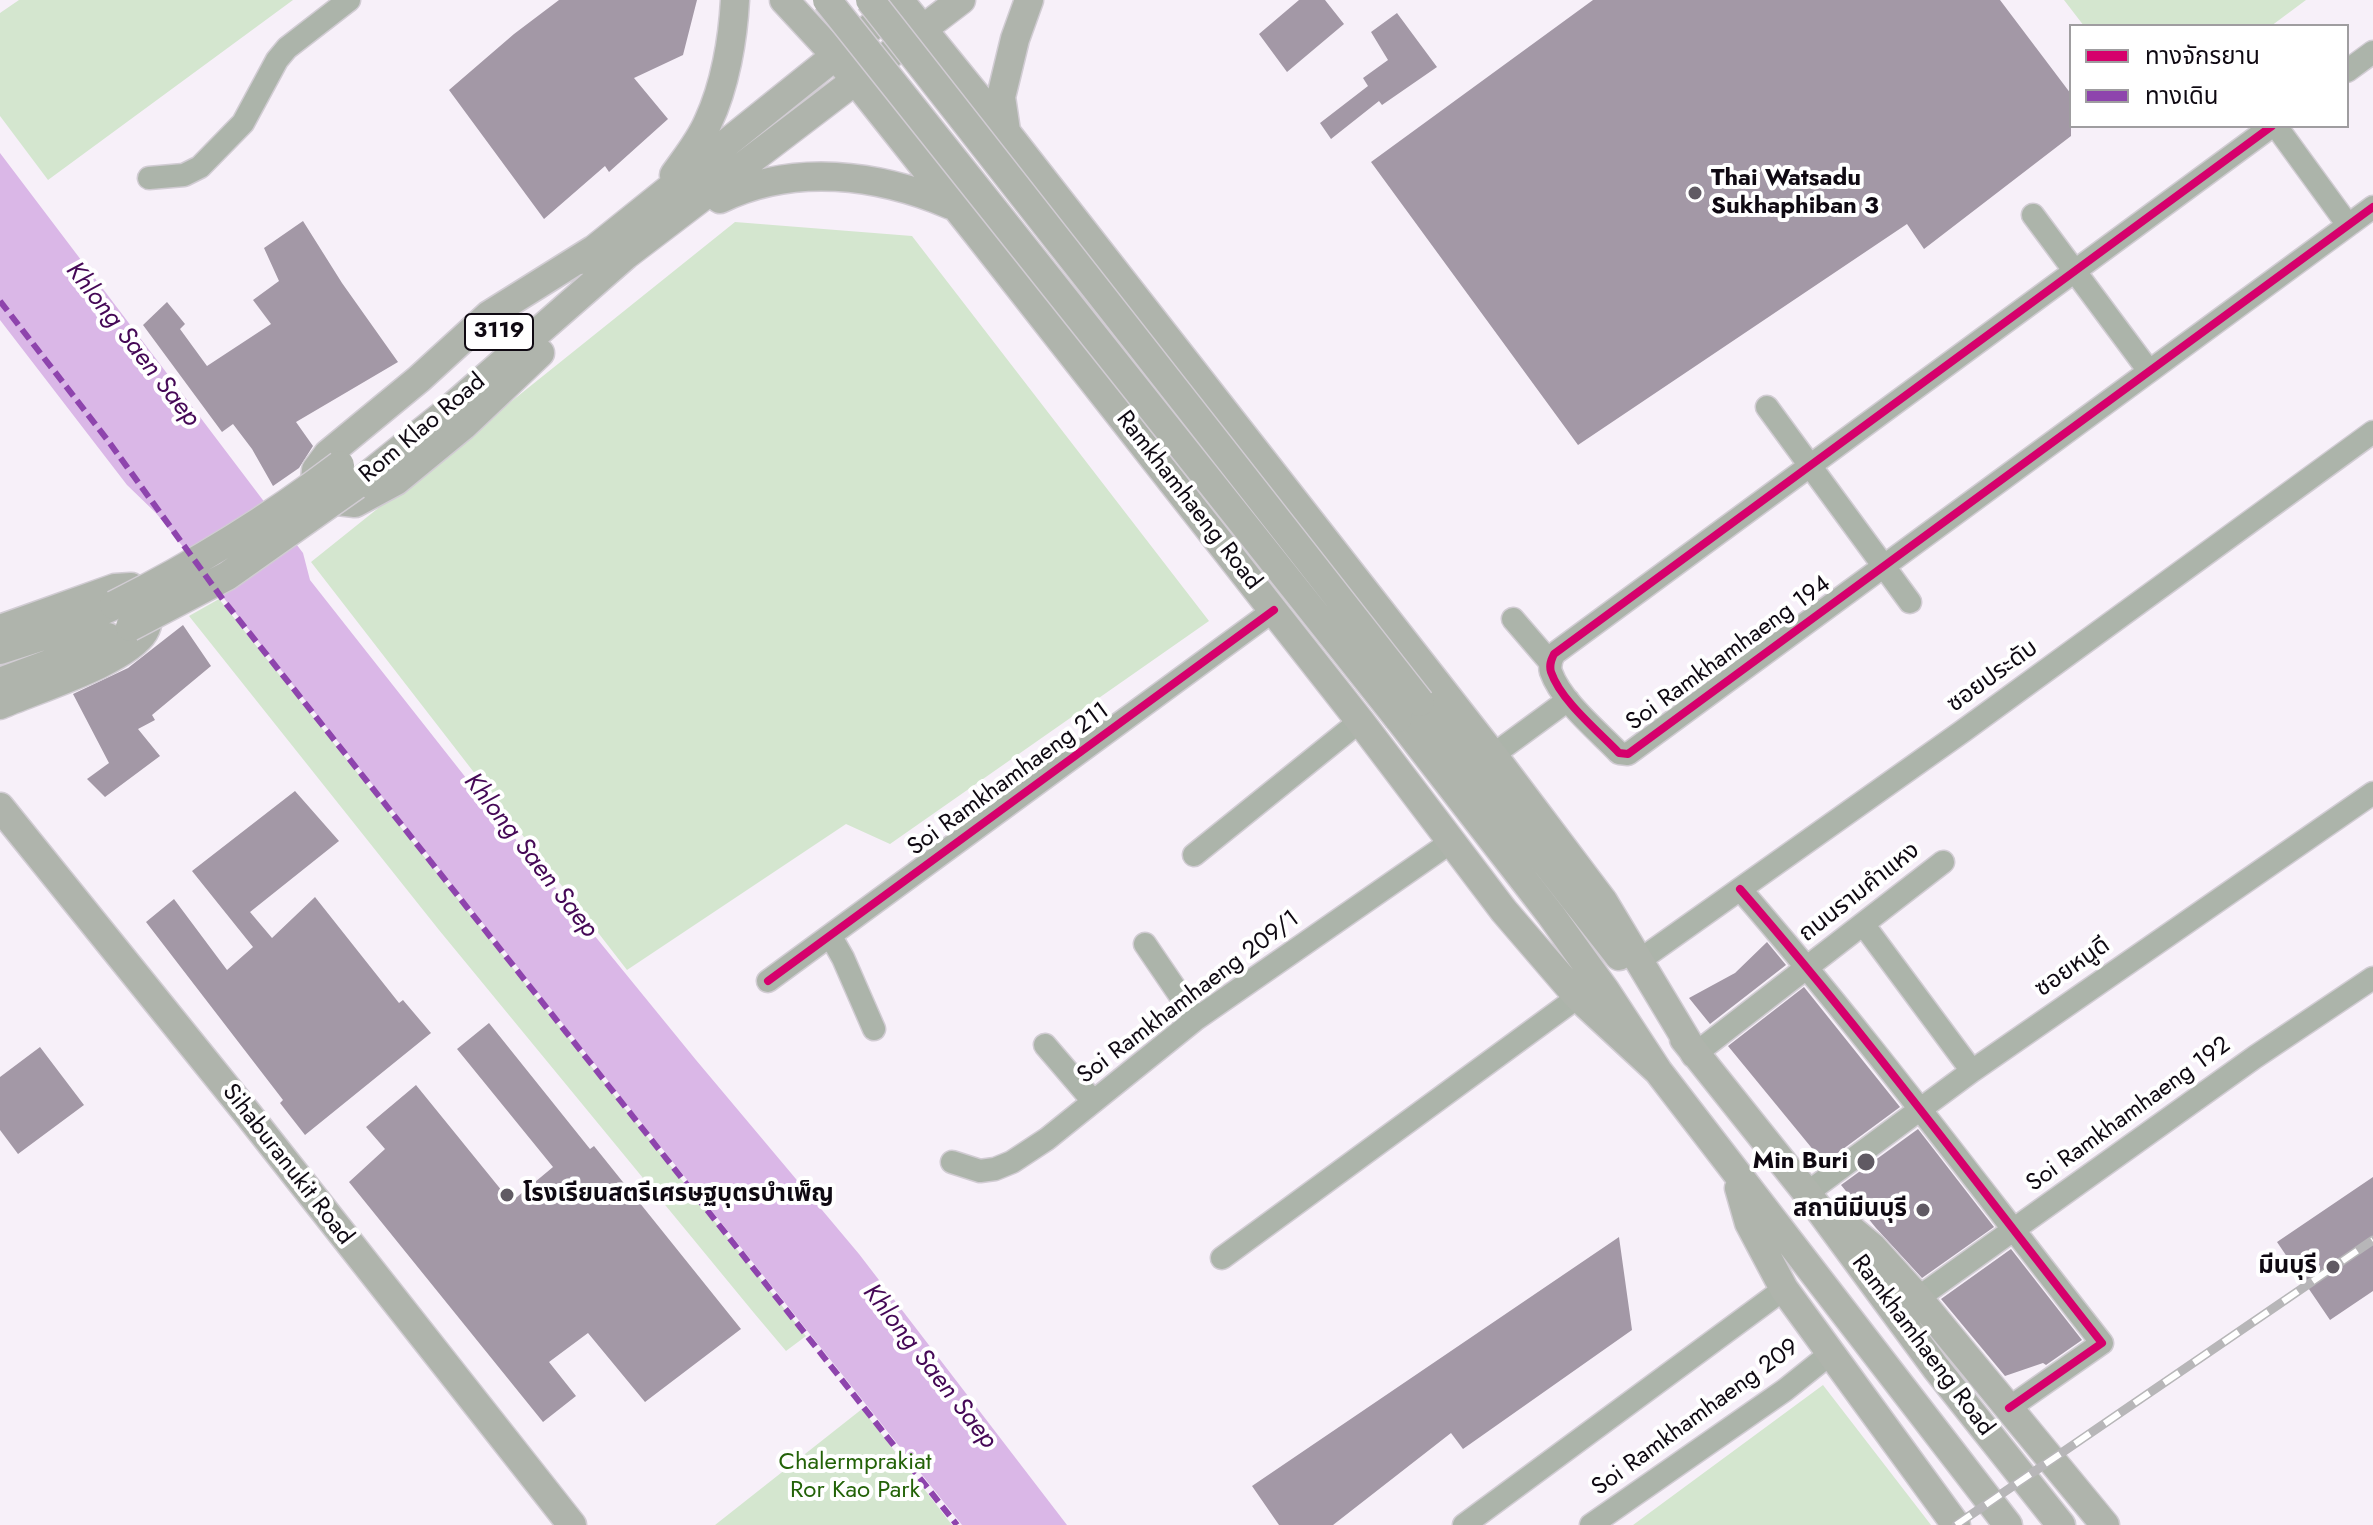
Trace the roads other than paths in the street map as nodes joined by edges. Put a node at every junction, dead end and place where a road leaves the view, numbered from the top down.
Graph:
1 (349, 0) edge
2 (735, 0) edge
3 (784, 0) edge
4 (827, 0) edge
5 (870, 0) edge
6 (961, 0) edge
7 (1029, 0) edge
8 (902, 1) edge
9 (923, 28) junction
10 (2373, 52) edge
11 (836, 56) junction
12 (2349, 70) edge
13 (855, 81) junction
14 (2271, 128) edge
15 (2275, 128) edge
16 (1006, 132) junction
17 (149, 178) dead end
18 (1046, 184) junction
19 (956, 207) junction
20 (2373, 207) edge
21 (666, 210) junction
22 (2033, 215) dead end
23 (2348, 225) junction
24 (976, 232) junction
25 (596, 263) junction
26 (2076, 270) junction
27 (2149, 371) junction
28 (1767, 407) dead end
29 (2373, 432) edge
30 (1810, 466) junction
31 (1884, 565) junction
32 (1910, 602) dead end
33 (1274, 610) junction
34 (122, 616) junction
35 (1513, 619) dead end
36 (0, 629) edge
37 (0, 650) edge
38 (1550, 662) junction
39 (0, 682) edge
40 (1568, 700) junction
41 (0, 705) edge
42 (1409, 710) junction
43 (1360, 721) junction
44 (1493, 755) junction
45 (2373, 793) edge
46 (0, 807) edge
47 (1451, 842) junction
48 (1194, 855) dead end
49 (1943, 862) dead end
50 (1740, 889) junction
51 (1863, 924) junction
52 (831, 937) junction
53 (1145, 944) dead end
54 (1640, 960) junction
55 (1808, 967) junction
56 (2373, 978) edge
57 (768, 981) dead end
58 (1578, 997) junction
59 (1196, 1019) junction
60 (874, 1029) dead end
61 (1045, 1045) dead end
62 (1695, 1054) junction
63 (1658, 1071) junction
64 (1972, 1071) junction
65 (1093, 1101) junction
66 (1921, 1109) junction
67 (952, 1162) dead end
68 (1735, 1174) junction
69 (1807, 1193) junction
70 (2013, 1230) junction
71 (1222, 1258) dead end
72 (1784, 1289) junction
73 (1918, 1298) junction
74 (1830, 1354) junction
75 (2009, 1408) junction
76 (572, 1525) edge
77 (1464, 1525) edge
78 (1591, 1525) edge
79 (1956, 1525) edge
80 (2008, 1525) edge
81 (2061, 1525) edge
82 (2105, 1525) edge

1 - 17 street
2 - 21 main road
3 - 11 main road, Ramkhamhaeng Road
4 - 42 main road, Ramkhamhaeng Road, bridge
5 - 42 main road, Ramkhamhaeng Road, bridge
6 - 9 main road, Rom Klao Road / 3119
7 - 16 main road
8 - 9 main road, Ramkhamhaeng Road
8 - 11 main road, Rom Klao Road / 3119
9 - 13 main road, Rom Klao Road / 3119
9 - 16 main road, Ramkhamhaeng Road
10 - 12 street
11 - 13 main road, Ramkhamhaeng Road
11 - 21 main road, Rom Klao Road / 3119
13 - 19 main road, Ramkhamhaeng Road
13 - 21 main road, Rom Klao Road / 3119
14 - 26 street
15 - 23 street
16 - 18 main road, Ramkhamhaeng Road
18 - 24 main road
18 - 44 main road, Ramkhamhaeng Road
19 - 21 main road
19 - 24 main road, Ramkhamhaeng Road
20 - 23 street, Soi Ramkhamhaeng 194
21 - 25 main road, Rom Klao Road / 3119
22 - 26 street
23 - 27 street, Soi Ramkhamhaeng 194
24 - 33 main road, Ramkhamhaeng Road
25 - 25 main road
25 - 34 main road, Rom Klao Road / 3119, bridge
26 - 27 street
26 - 30 street
27 - 31 street, Soi Ramkhamhaeng 194
28 - 30 street
29 - 50 street, ซอยประดับ
30 - 31 street
30 - 38 street
31 - 32 street
31 - 40 street, Soi Ramkhamhaeng 194
33 - 43 main road, Ramkhamhaeng Road
33 - 52 street, Soi Ramkhamhaeng 211
34 - 37 main road, Rom Klao Road / 3119
34 - 39 main road, Rom Klao Road / 3119
35 - 38 street, Soi Ramkhamhaeng 194
36 - 41 main road
38 - 40 street, Soi Ramkhamhaeng 194
40 - 44 street
42 - 62 main road, Ramkhamhaeng Road
42 - 63 main road, Ramkhamhaeng Road
43 - 47 main road, Ramkhamhaeng Road
43 - 48 street
44 - 54 main road, Ramkhamhaeng Road
45 - 64 street, ซอยหนูดี
46 - 76 main road, Sihaburanukit Road
47 - 58 main road, Ramkhamhaeng Road
47 - 59 street, Soi Ramkhamhaeng 209/1
49 - 51 street, ถนนรามคำแหง
50 - 54 street, ซอยประดับ
50 - 55 street
51 - 55 street, ถนนรามคำแหง
51 - 64 street
52 - 57 street, Soi Ramkhamhaeng 211
52 - 60 street
53 - 59 street
54 - 62 main road, Ramkhamhaeng Road
55 - 62 street, ถนนรามคำแหง
55 - 66 street
56 - 70 street, Soi Ramkhamhaeng 192
58 - 63 main road, Ramkhamhaeng Road
58 - 71 street
59 - 65 street, Soi Ramkhamhaeng 209/1
61 - 65 street
62 - 69 main road, Ramkhamhaeng Road
63 - 68 main road, Ramkhamhaeng Road
64 - 66 street, ซอยหนูดี
65 - 67 street, Soi Ramkhamhaeng 209/1
66 - 69 street, ซอยหนูดี
66 - 70 street
68 - 72 main road
68 - 80 main road, Ramkhamhaeng Road
69 - 73 main road
69 - 81 main road, Ramkhamhaeng Road
70 - 73 street, Soi Ramkhamhaeng 192
70 - 75 street
72 - 74 main road
72 - 77 street
73 - 75 main road
74 - 78 street, Soi Ramkhamhaeng 209
74 - 79 main road
75 - 82 main road

